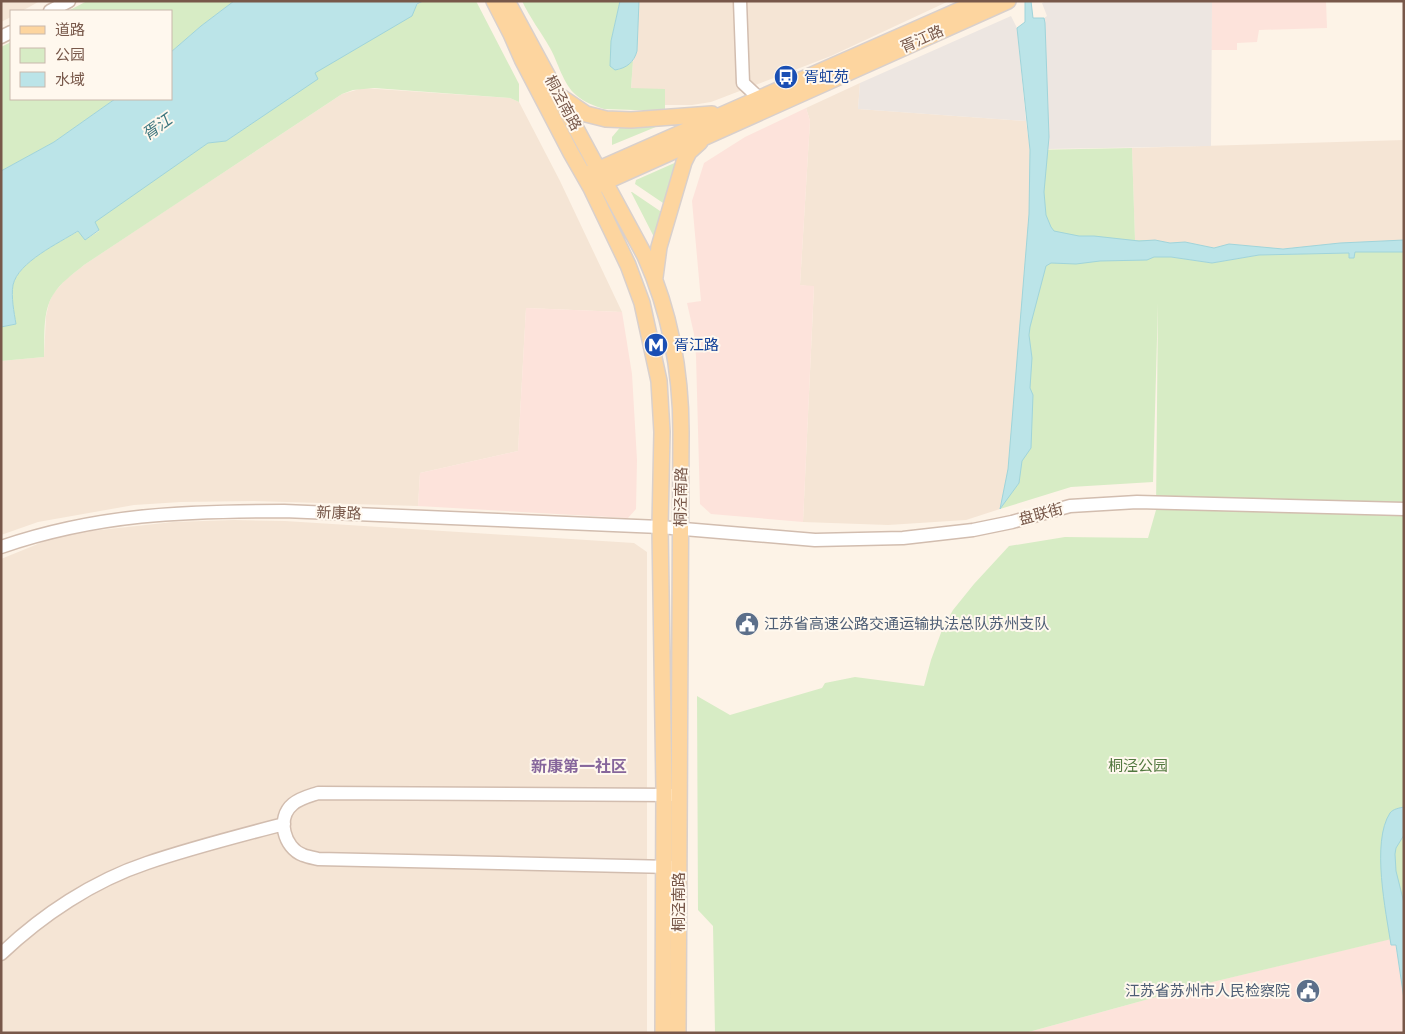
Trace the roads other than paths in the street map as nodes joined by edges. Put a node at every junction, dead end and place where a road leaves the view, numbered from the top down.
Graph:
1 (69, 1) edge
2 (494, 1) edge
3 (507, 1) edge
4 (740, 1) edge
5 (971, 3) edge
6 (1001, 4) edge
7 (52, 10) edge
8 (560, 96) junction
9 (760, 99) junction
10 (731, 112) junction
11 (705, 136) junction
12 (602, 175) junction
13 (588, 182) junction
14 (655, 278) junction
15 (1404, 509) edge
16 (660, 527) junction
17 (680, 529) junction
18 (1, 547) edge
19 (671, 795) junction
20 (284, 824) junction
21 (664, 866) junction
22 (679, 867) junction
23 (1, 954) edge
24 (663, 1033) edge
25 (678, 1033) edge

1 - 7 street
2 - 13 main road, 桐泾南路
3 - 8 main road, 桐泾南路
4 - 9 street
5 - 9 main road, 胥江路
6 - 11 main road, 胥江路
8 - 10 main road
8 - 12 main road, 桐泾南路
9 - 10 main road, 胥江路
10 - 12 main road, 胥江路
11 - 12 main road, 胥江路
11 - 14 main road
12 - 13 main road, 胥江路
12 - 14 main road, 桐泾南路
13 - 16 main road, 桐泾南路
14 - 17 main road, 桐泾南路
15 - 17 street, 盘联街
16 - 17 street, 新康路
16 - 18 street, 新康路
16 - 19 main road, 桐泾南路
17 - 19 main road, 桐泾南路
19 - 20 street
19 - 21 main road, 桐泾南路
19 - 22 main road, 桐泾南路
20 - 21 street
20 - 23 street
21 - 22 street
21 - 24 main road, 桐泾南路
22 - 25 main road, 桐泾南路

